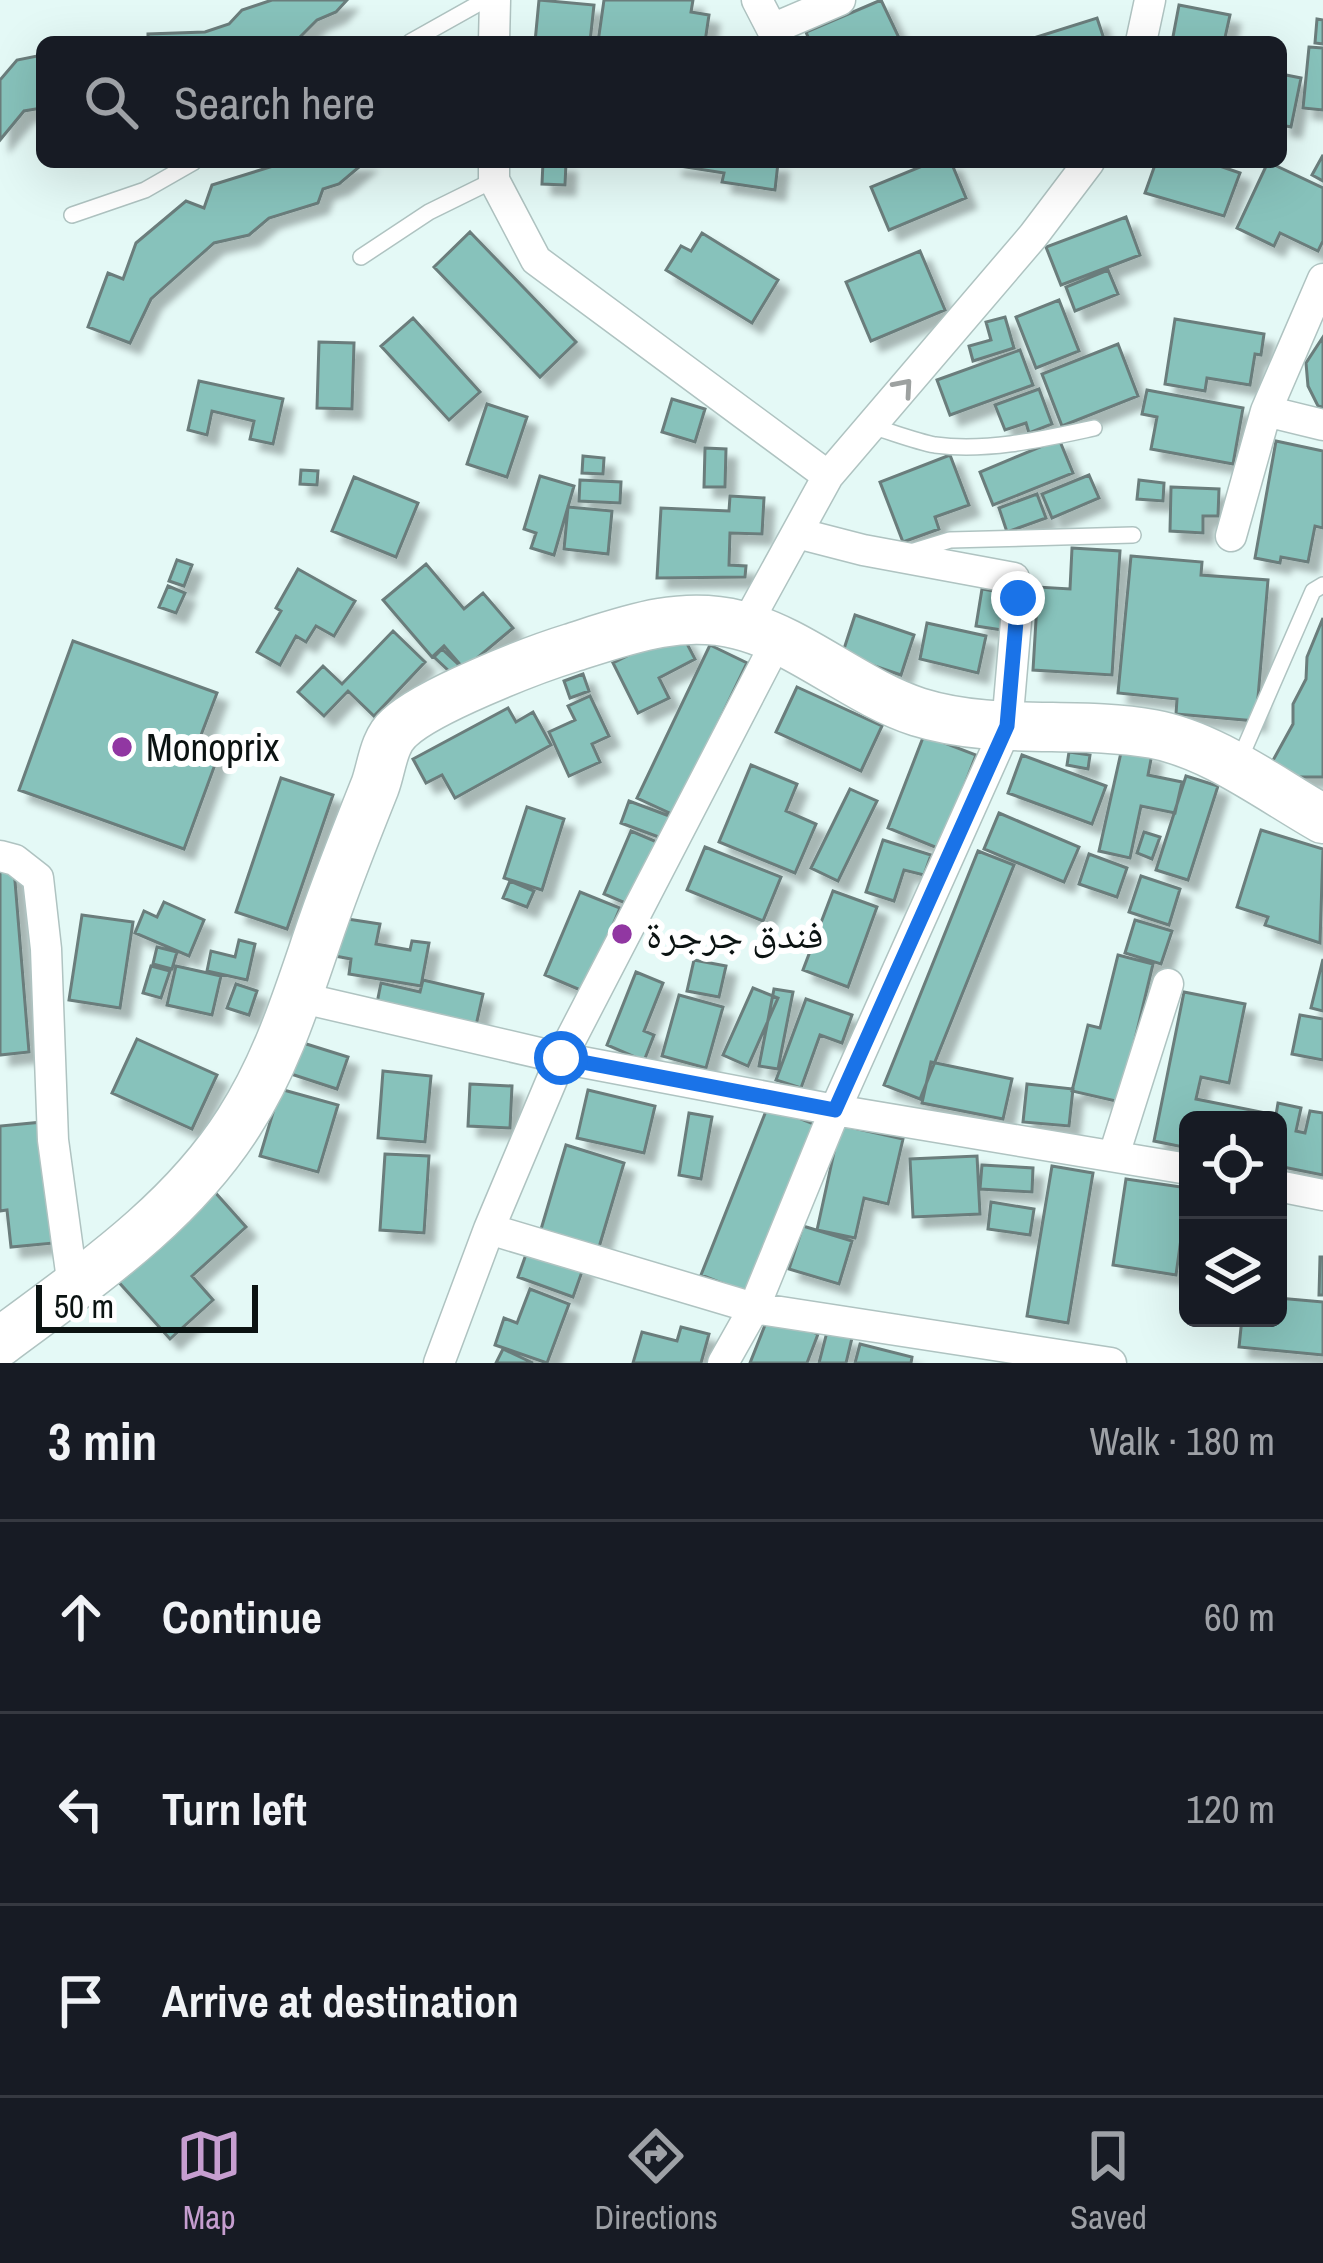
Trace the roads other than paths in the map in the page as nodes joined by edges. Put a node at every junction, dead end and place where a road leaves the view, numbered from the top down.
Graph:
1 (485, 0) edge
2 (495, 0) edge
3 (757, 0) edge
4 (840, 0) edge
5 (1150, 0) edge
6 (421, 36) edge
7 (494, 36) edge
8 (776, 36) edge
9 (1142, 36) edge
10 (184, 168) edge
11 (1085, 168) edge
12 (494, 171) edge
13 (72, 214) dead end
14 (361, 257) dead end
15 (1323, 279) edge
16 (1266, 411) junction
17 (1323, 425) edge
18 (871, 426) junction
19 (1094, 428) dead end
20 (828, 476) junction
21 (797, 532) junction
22 (1133, 535) dead end
23 (1232, 536) dead end
24 (897, 556) junction
25 (1323, 585) edge
26 (761, 634) junction
27 (1007, 726) junction
28 (1236, 770) junction
29 (1323, 819) edge
30 (0, 856) edge
31 (1168, 984) dead end
32 (298, 997) junction
33 (561, 1058) junction
34 (835, 1110) junction
35 (1114, 1155) junction
36 (1179, 1167) edge
37 (1287, 1188) edge
38 (1323, 1195) edge
39 (489, 1229) junction
40 (73, 1287) junction
41 (754, 1308) junction
42 (0, 1342) edge
43 (440, 1363) edge
44 (723, 1363) edge
45 (1111, 1363) edge

1 - 6 lane
2 - 7 street
3 - 8 street
4 - 8 street
5 - 9 street
10 - 13 lane
18 -> 11 street
12 - 14 lane
12 - 20 street
15 - 16 street
16 - 17 street
16 - 23 street
18 - 19 lane
18 - 20 street
20 - 21 street
21 - 24 street
21 - 26 street
22 - 24 lane
24 - 27 street
25 - 28 lane
26 - 27 main road
26 - 32 main road
26 - 33 street
27 - 28 main road
27 - 34 street
28 - 29 main road
30 - 40 street
31 - 35 street
32 - 33 street
32 - 40 main road
33 - 34 street
33 - 39 street
34 - 35 street
34 - 41 street
35 - 36 street
37 - 38 street
39 - 41 street
39 - 43 street
40 - 42 main road
41 - 44 street
41 - 45 street

